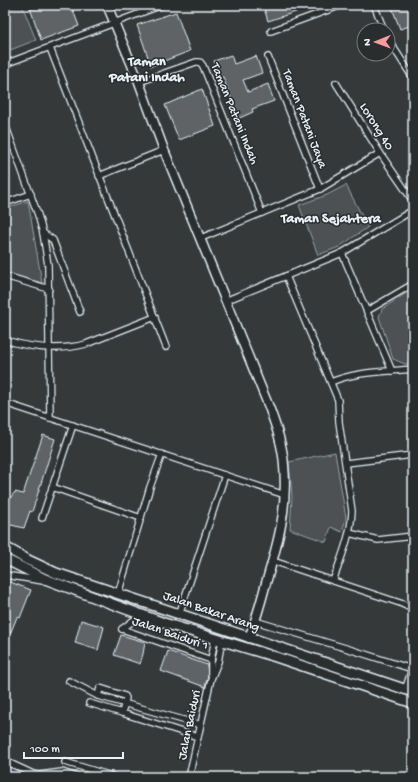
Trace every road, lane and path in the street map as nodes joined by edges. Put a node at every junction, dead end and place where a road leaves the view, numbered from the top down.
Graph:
1 (107, 5) edge
2 (162, 5) edge
3 (342, 5) edge
4 (374, 5) edge
5 (114, 22) junction
6 (381, 22) edge
7 (271, 31) dead end
8 (50, 48) junction
9 (396, 51) edge
10 (268, 57) dead end
11 (5, 64) edge
12 (413, 78) edge
13 (139, 82) junction
14 (336, 83) dead end
15 (5, 124) edge
16 (7, 134) edge
17 (164, 150) junction
18 (380, 154) junction
19 (99, 176) junction
20 (320, 189) junction
21 (31, 194) junction
22 (413, 202) edge
23 (5, 203) edge
24 (413, 210) edge
25 (262, 213) junction
26 (43, 233) junction
27 (201, 238) junction
28 (342, 253) junction
29 (5, 276) edge
30 (286, 276) junction
31 (413, 285) edge
32 (49, 289) junction
33 (225, 301) junction
34 (367, 311) junction
35 (80, 312) dead end
36 (155, 317) junction
37 (5, 340) edge
38 (166, 347) dead end
39 (49, 348) junction
40 (413, 370) edge
41 (392, 371) junction
42 (331, 382) junction
43 (5, 403) edge
44 (50, 418) junction
45 (73, 425) junction
46 (162, 454) junction
47 (413, 455) edge
48 (346, 463) junction
49 (225, 475) junction
50 (52, 487) junction
51 (285, 495) junction
52 (42, 518) dead end
53 (141, 518) junction
54 (349, 533) junction
55 (413, 536) edge
56 (5, 547) edge
57 (5, 559) edge
58 (273, 561) junction
59 (5, 575) edge
60 (334, 581) junction
61 (55, 583) junction
62 (118, 594) junction
63 (413, 609) edge
64 (179, 615) junction
65 (256, 621) junction
66 (164, 622) junction
67 (249, 638) junction
68 (218, 639) junction
69 (211, 660) junction
70 (411, 677) edge
71 (211, 678) junction
72 (69, 681) dead end
73 (409, 691) edge
74 (89, 703) dead end
75 (413, 703) edge
76 (125, 704) junction
77 (122, 713) junction
78 (201, 725) junction
79 (198, 737) junction
80 (5, 761) edge
81 (65, 762) dead end
82 (77, 777) edge
83 (115, 777) edge
84 (190, 777) edge

1 - 5 street
2 - 5 street
3 - 7 street
4 - 6 street
5 - 8 street
5 - 13 street
8 - 11 street
8 - 19 street
9 - 12 street
10 - 20 street, Taman Patani Jaya
13 - 17 street
13 - 25 street, Taman Patani Indah
14 - 18 street, Lorong 40
15 - 16 street
16 - 21 street
17 - 19 street
17 - 27 street
18 - 20 street
18 - 22 street, Lorong 40
19 - 36 street
20 - 25 street
21 - 23 street
21 - 26 street
24 - 28 street
25 - 27 street
26 - 32 street
26 - 35 street
27 - 33 street
28 - 30 street
28 - 34 street
29 - 32 street
30 - 33 street
30 - 42 street
31 - 34 street
32 - 39 street
33 - 51 street
34 - 41 street
36 - 38 street
36 - 39 street
37 - 39 street
39 - 44 street
40 - 41 street
41 - 42 street
42 - 48 street
43 - 44 street
44 - 45 street
45 - 46 street
45 - 50 street
46 - 49 street
46 - 53 street
47 - 48 street
48 - 54 street
49 - 51 street
49 - 64 street
50 - 52 street
50 - 53 street
51 - 58 street
53 - 62 street
54 - 55 street
54 - 60 street
56 - 62 main road, Jalan Bakar Arang
57 - 61 main road, Jalan Bakar Arang
58 - 60 street
58 - 65 street
59 - 61 street
60 - 63 street
61 - 66 main road, Jalan Bakar Arang
62 - 64 main road, Jalan Bakar Arang
64 - 67 main road, Jalan Bakar Arang
65 - 67 street
65 - 70 street
66 - 68 main road, Jalan Bakar Arang
66 - 69 street, Jalan Baiduri 1
67 - 73 main road, Jalan Bakar Arang
68 - 69 street, Jalan Baiduri
68 - 71 street, Jalan Baiduri
68 - 75 main road, Jalan Bakar Arang
69 - 71 street, Jalan Baiduri
70 - 73 street
71 - 78 street, Jalan Baiduri
72 - 76 street
74 - 77 street
76 - 77 street
76 - 78 street
77 - 79 street
78 - 79 street, Jalan Baiduri
79 - 84 street, Jalan Baiduri
80 - 82 street
81 - 83 street

